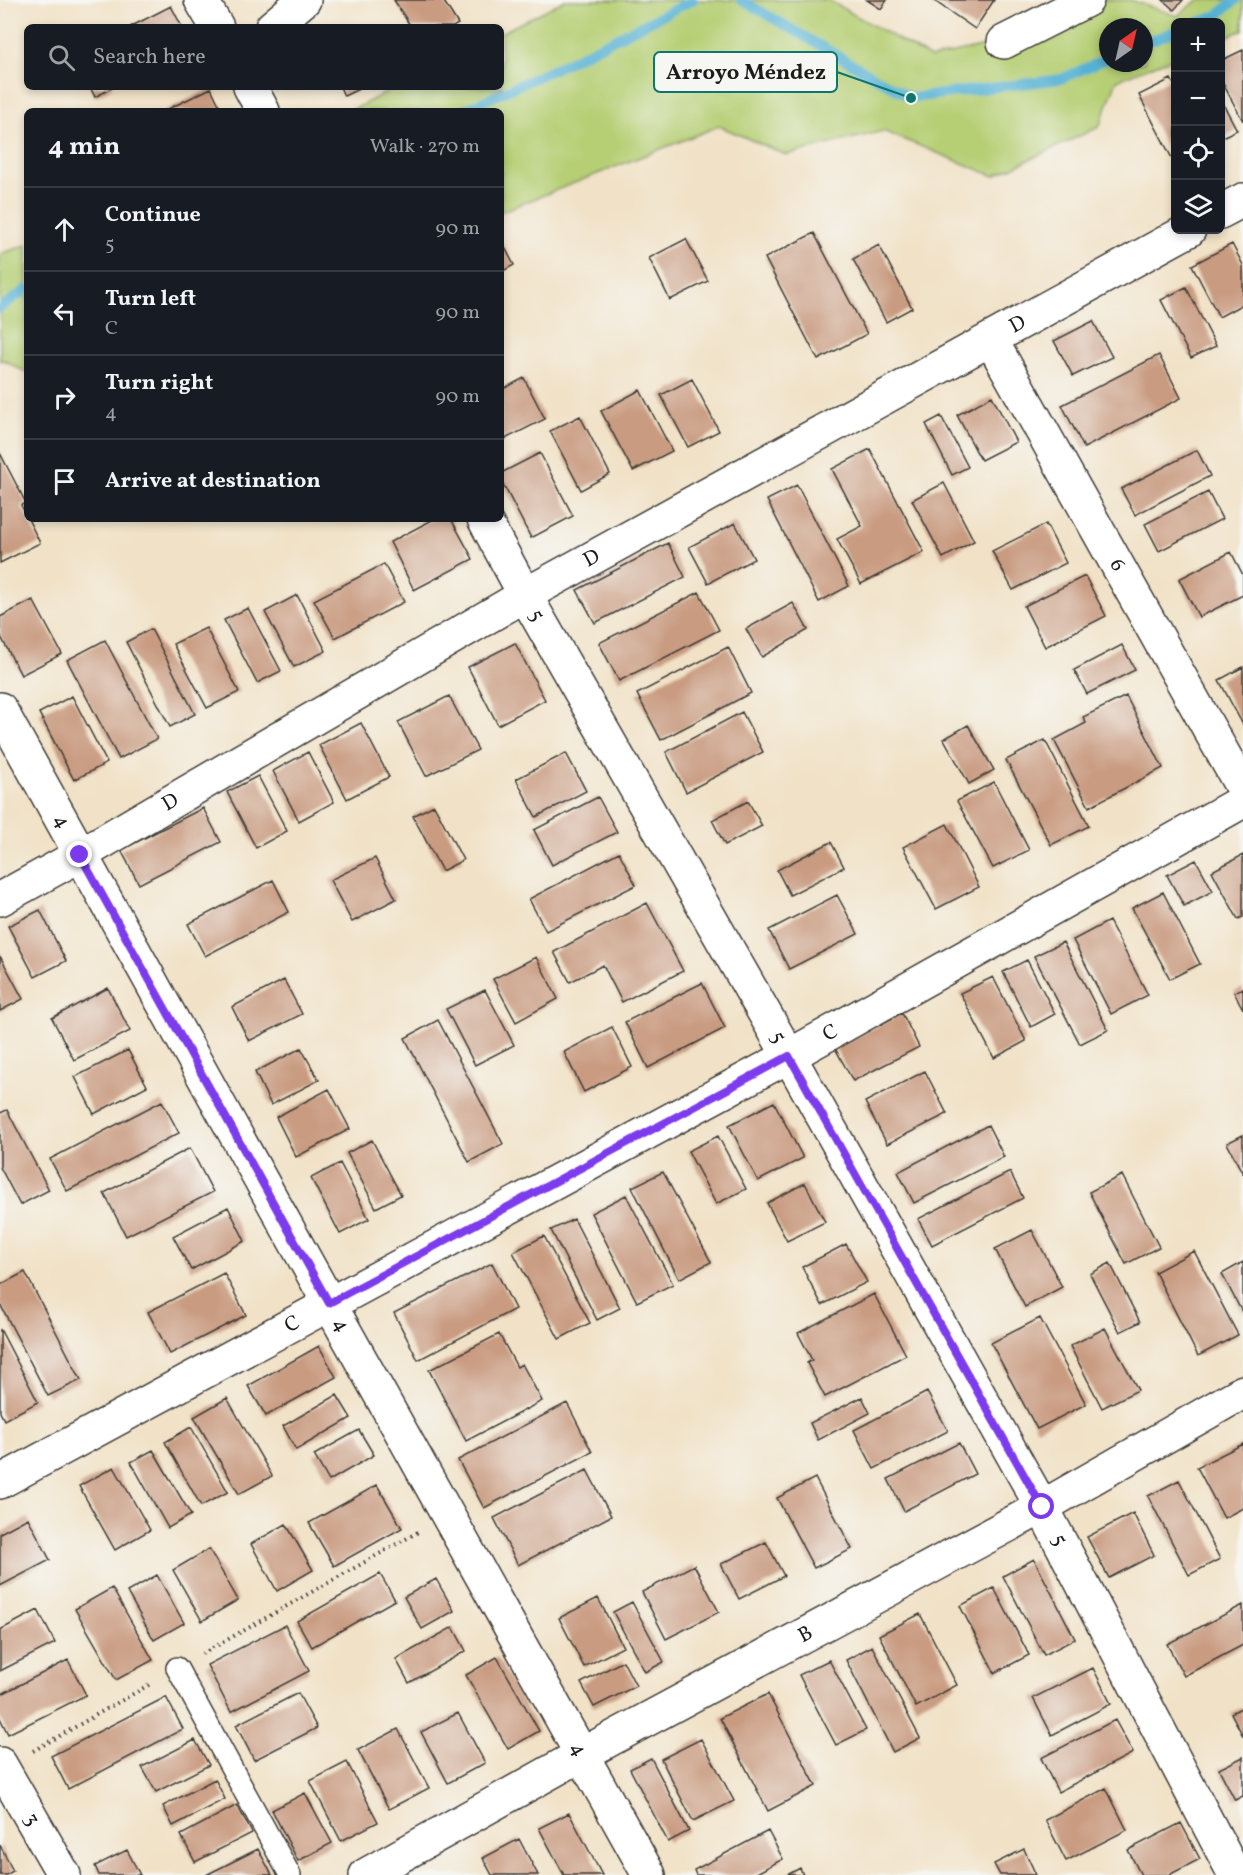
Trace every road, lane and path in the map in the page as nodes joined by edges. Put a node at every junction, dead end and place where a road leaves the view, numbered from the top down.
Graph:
1 (201, 0) edge
2 (304, 0) edge
3 (1088, 0) edge
4 (214, 24) edge
5 (276, 24) edge
6 (1004, 42) dead end
7 (252, 90) edge
8 (261, 108) edge
9 (1243, 200) edge
10 (1225, 210) edge
11 (1182, 234) edge
12 (991, 340) junction
13 (486, 522) edge
14 (525, 596) junction
15 (0, 709) edge
16 (1243, 789) edge
17 (1243, 801) edge
18 (80, 855) junction
19 (0, 899) edge
20 (789, 1056) junction
21 (329, 1303) junction
22 (1243, 1392) edge
23 (0, 1482) edge
24 (1042, 1507) junction
25 (447, 1515) junction
26 (177, 1668) junction
27 (581, 1755) junction
28 (1, 1766) edge
29 (64, 1875) edge
30 (290, 1875) edge
31 (366, 1875) edge
32 (649, 1875) edge
33 (1235, 1875) edge

1 - 4 street
2 - 5 street
3 - 6 street
7 - 8 street
9 - 10 street
11 - 12 street, D
12 - 14 street, D
12 - 16 street, 6
13 - 14 street, 5
14 - 18 street, D
14 - 20 street, 5
15 - 18 street, 4
17 - 20 street, C
18 - 19 street, D
18 - 21 street, 4
20 - 21 street, C
20 - 24 street, 5
21 - 23 street, C
21 - 25 street, 4
22 - 24 street, B
24 - 27 street, B
24 - 33 street, 5
25 - 26 path
25 - 27 street, 4
26 - 28 path
26 - 30 lane
27 - 31 street, B
27 - 32 street, 4
28 - 29 street, 3

